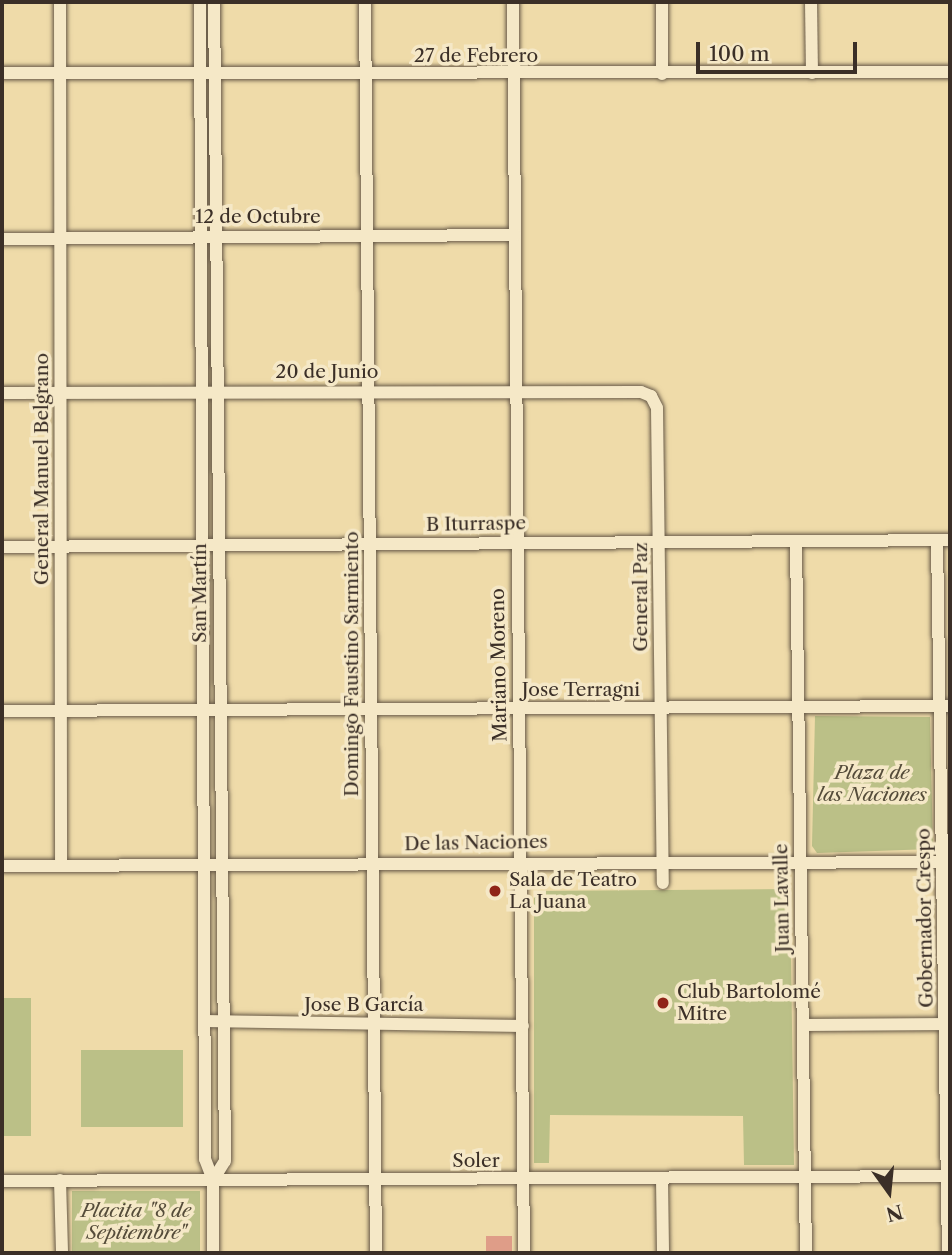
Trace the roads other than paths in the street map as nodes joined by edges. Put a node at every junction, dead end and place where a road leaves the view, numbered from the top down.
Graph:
1 (60, 2) edge
2 (200, 2) edge
3 (214, 2) edge
4 (365, 2) edge
5 (513, 2) edge
6 (662, 2) edge
7 (811, 2) edge
8 (60, 71) junction
9 (950, 72) edge
10 (2, 73) edge
11 (201, 73) junction
12 (215, 73) junction
13 (812, 73) junction
14 (366, 74) junction
15 (662, 74) junction
16 (513, 76) junction
17 (515, 235) junction
18 (201, 236) junction
19 (219, 236) junction
20 (368, 236) junction
21 (2, 239) edge
22 (60, 239) junction
23 (204, 391) junction
24 (220, 391) junction
25 (516, 391) junction
26 (369, 392) junction
27 (2, 393) edge
28 (61, 393) junction
29 (650, 396) joint
30 (944, 540) edge
31 (796, 541) junction
32 (660, 542) junction
33 (517, 543) junction
34 (370, 545) junction
35 (2, 547) edge
36 (61, 547) junction
37 (202, 547) junction
38 (218, 547) junction
39 (946, 706) edge
40 (799, 708) junction
41 (371, 709) junction
42 (519, 709) junction
43 (203, 710) junction
44 (220, 710) junction
45 (661, 710) junction
46 (2, 711) edge
47 (62, 711) junction
48 (662, 860) junction
49 (520, 861) junction
50 (800, 861) junction
51 (947, 862) edge
52 (222, 864) junction
53 (373, 864) junction
54 (203, 865) junction
55 (2, 866) edge
56 (61, 866) junction
57 (663, 883) dead end
58 (204, 1021) junction
59 (225, 1024) junction
60 (375, 1024) junction
61 (948, 1024) edge
62 (803, 1025) junction
63 (523, 1026) junction
64 (949, 1176) edge
65 (806, 1177) junction
66 (662, 1179) junction
67 (61, 1180) junction
68 (213, 1180) junction
69 (523, 1180) junction
70 (2, 1181) edge
71 (375, 1181) junction
72 (62, 1253) edge
73 (213, 1253) edge
74 (376, 1253) edge
75 (524, 1253) edge
76 (663, 1253) edge
77 (806, 1253) edge
78 (948, 1253) edge

1 - 8 street, General Manuel Belgrano
2 - 11 street, San Martín
3 - 12 street, San Martín
4 - 14 street, Domingo Faustino Sarmiento
5 - 16 street, Mariano Moreno
6 - 15 street
7 - 13 street
8 - 10 street, 27 de Febrero
8 - 11 street, 27 de Febrero
8 - 22 street, General Manuel Belgrano
9 - 13 street, 27 de Febrero
11 - 12 street, 27 de Febrero
11 - 18 street, San Martín
12 - 14 street, 27 de Febrero
12 - 19 street, San Martín
13 - 15 street, 27 de Febrero
14 - 16 street, 27 de Febrero
14 - 20 street, Domingo Faustino Sarmiento
15 - 16 street, 27 de Febrero
16 - 17 street, Mariano Moreno
17 - 20 street, 12 de Octubre
17 - 25 street, Mariano Moreno
18 - 19 street, 12 de Octubre
18 - 22 street, 12 de Octubre
18 - 23 street, San Martín
19 - 20 street, 12 de Octubre
19 - 24 street, San Martín
20 - 26 street, Domingo Faustino Sarmiento
21 - 22 street, 12 de Octubre
22 - 28 street, General Manuel Belgrano
23 - 24 street, 20 de Junio
23 - 28 street, 20 de Junio
23 - 37 street, San Martín
24 - 26 street, 20 de Junio
24 - 38 street, San Martín
25 - 26 street, 20 de Junio
25 - 29 street, 20 de Junio
25 - 33 street, Mariano Moreno
26 - 34 street, Domingo Faustino Sarmiento
27 - 28 street, 20 de Junio
28 - 36 street, General Manuel Belgrano
29 - 32 street, General Paz
30 - 31 street, B Iturraspe
30 - 39 street, Gobernador Crespo
31 - 32 street, B Iturraspe
31 - 40 street, Juan Lavalle
32 - 33 street, B Iturraspe
32 - 45 street, General Paz
33 - 34 street, B Iturraspe
33 - 42 street, Mariano Moreno
34 - 38 street, B Iturraspe
34 - 41 street, Domingo Faustino Sarmiento
35 - 36 street, B Iturraspe
36 - 37 street, B Iturraspe
36 - 47 street, General Manuel Belgrano
37 - 38 street, B Iturraspe
37 - 43 street, San Martín
38 - 44 street, San Martín
39 - 40 street, Jose Terragni
39 - 51 street, Gobernador Crespo
40 - 45 street, Jose Terragni
40 - 50 street, Juan Lavalle
41 - 42 street, Jose Terragni
41 - 44 street, Jose Terragni
41 - 53 street, Domingo Faustino Sarmiento
42 - 45 street, Jose Terragni
42 - 49 street, Mariano Moreno
43 - 44 street, Jose Terragni
43 - 47 street, Jose Terragni
43 - 54 street, San Martín
44 - 52 street, San Martín
45 - 48 street, General Paz
46 - 47 street, Jose Terragni
47 - 56 street, General Manuel Belgrano
48 - 49 street, De las Naciones
48 - 50 street, De las Naciones
48 - 57 street, General Paz
49 - 53 street, De las Naciones
49 - 63 street, Mariano Moreno
50 - 51 street, De las Naciones
50 - 62 street, Juan Lavalle
51 - 61 street, Gobernador Crespo
52 - 53 street, De las Naciones
52 - 54 street, De las Naciones
52 - 59 street, San Martín
53 - 60 street, Domingo Faustino Sarmiento
54 - 56 street, De las Naciones
54 - 58 street, San Martín
55 - 56 street, De las Naciones
58 - 59 street, Jose B García
58 - 68 street, San Martín
59 - 60 street, Jose B García
59 - 68 street, San Martín
60 - 63 street, Jose B García
60 - 71 street, Domingo Faustino Sarmiento
61 - 62 street
61 - 64 street, Gobernador Crespo
62 - 65 street, Juan Lavalle
63 - 69 street, Mariano Moreno
64 - 65 street, Soler
64 - 78 street, Gobernador Crespo
65 - 66 street, Soler
65 - 77 street, Juan Lavalle
66 - 69 street, Soler
66 - 76 street
67 - 68 street, Soler
67 - 70 street, Soler
67 - 72 street
68 - 71 street, Soler
68 - 73 street, San Martín
69 - 71 street, Soler
69 - 75 street, Mariano Moreno
71 - 74 street, Domingo Faustino Sarmiento

